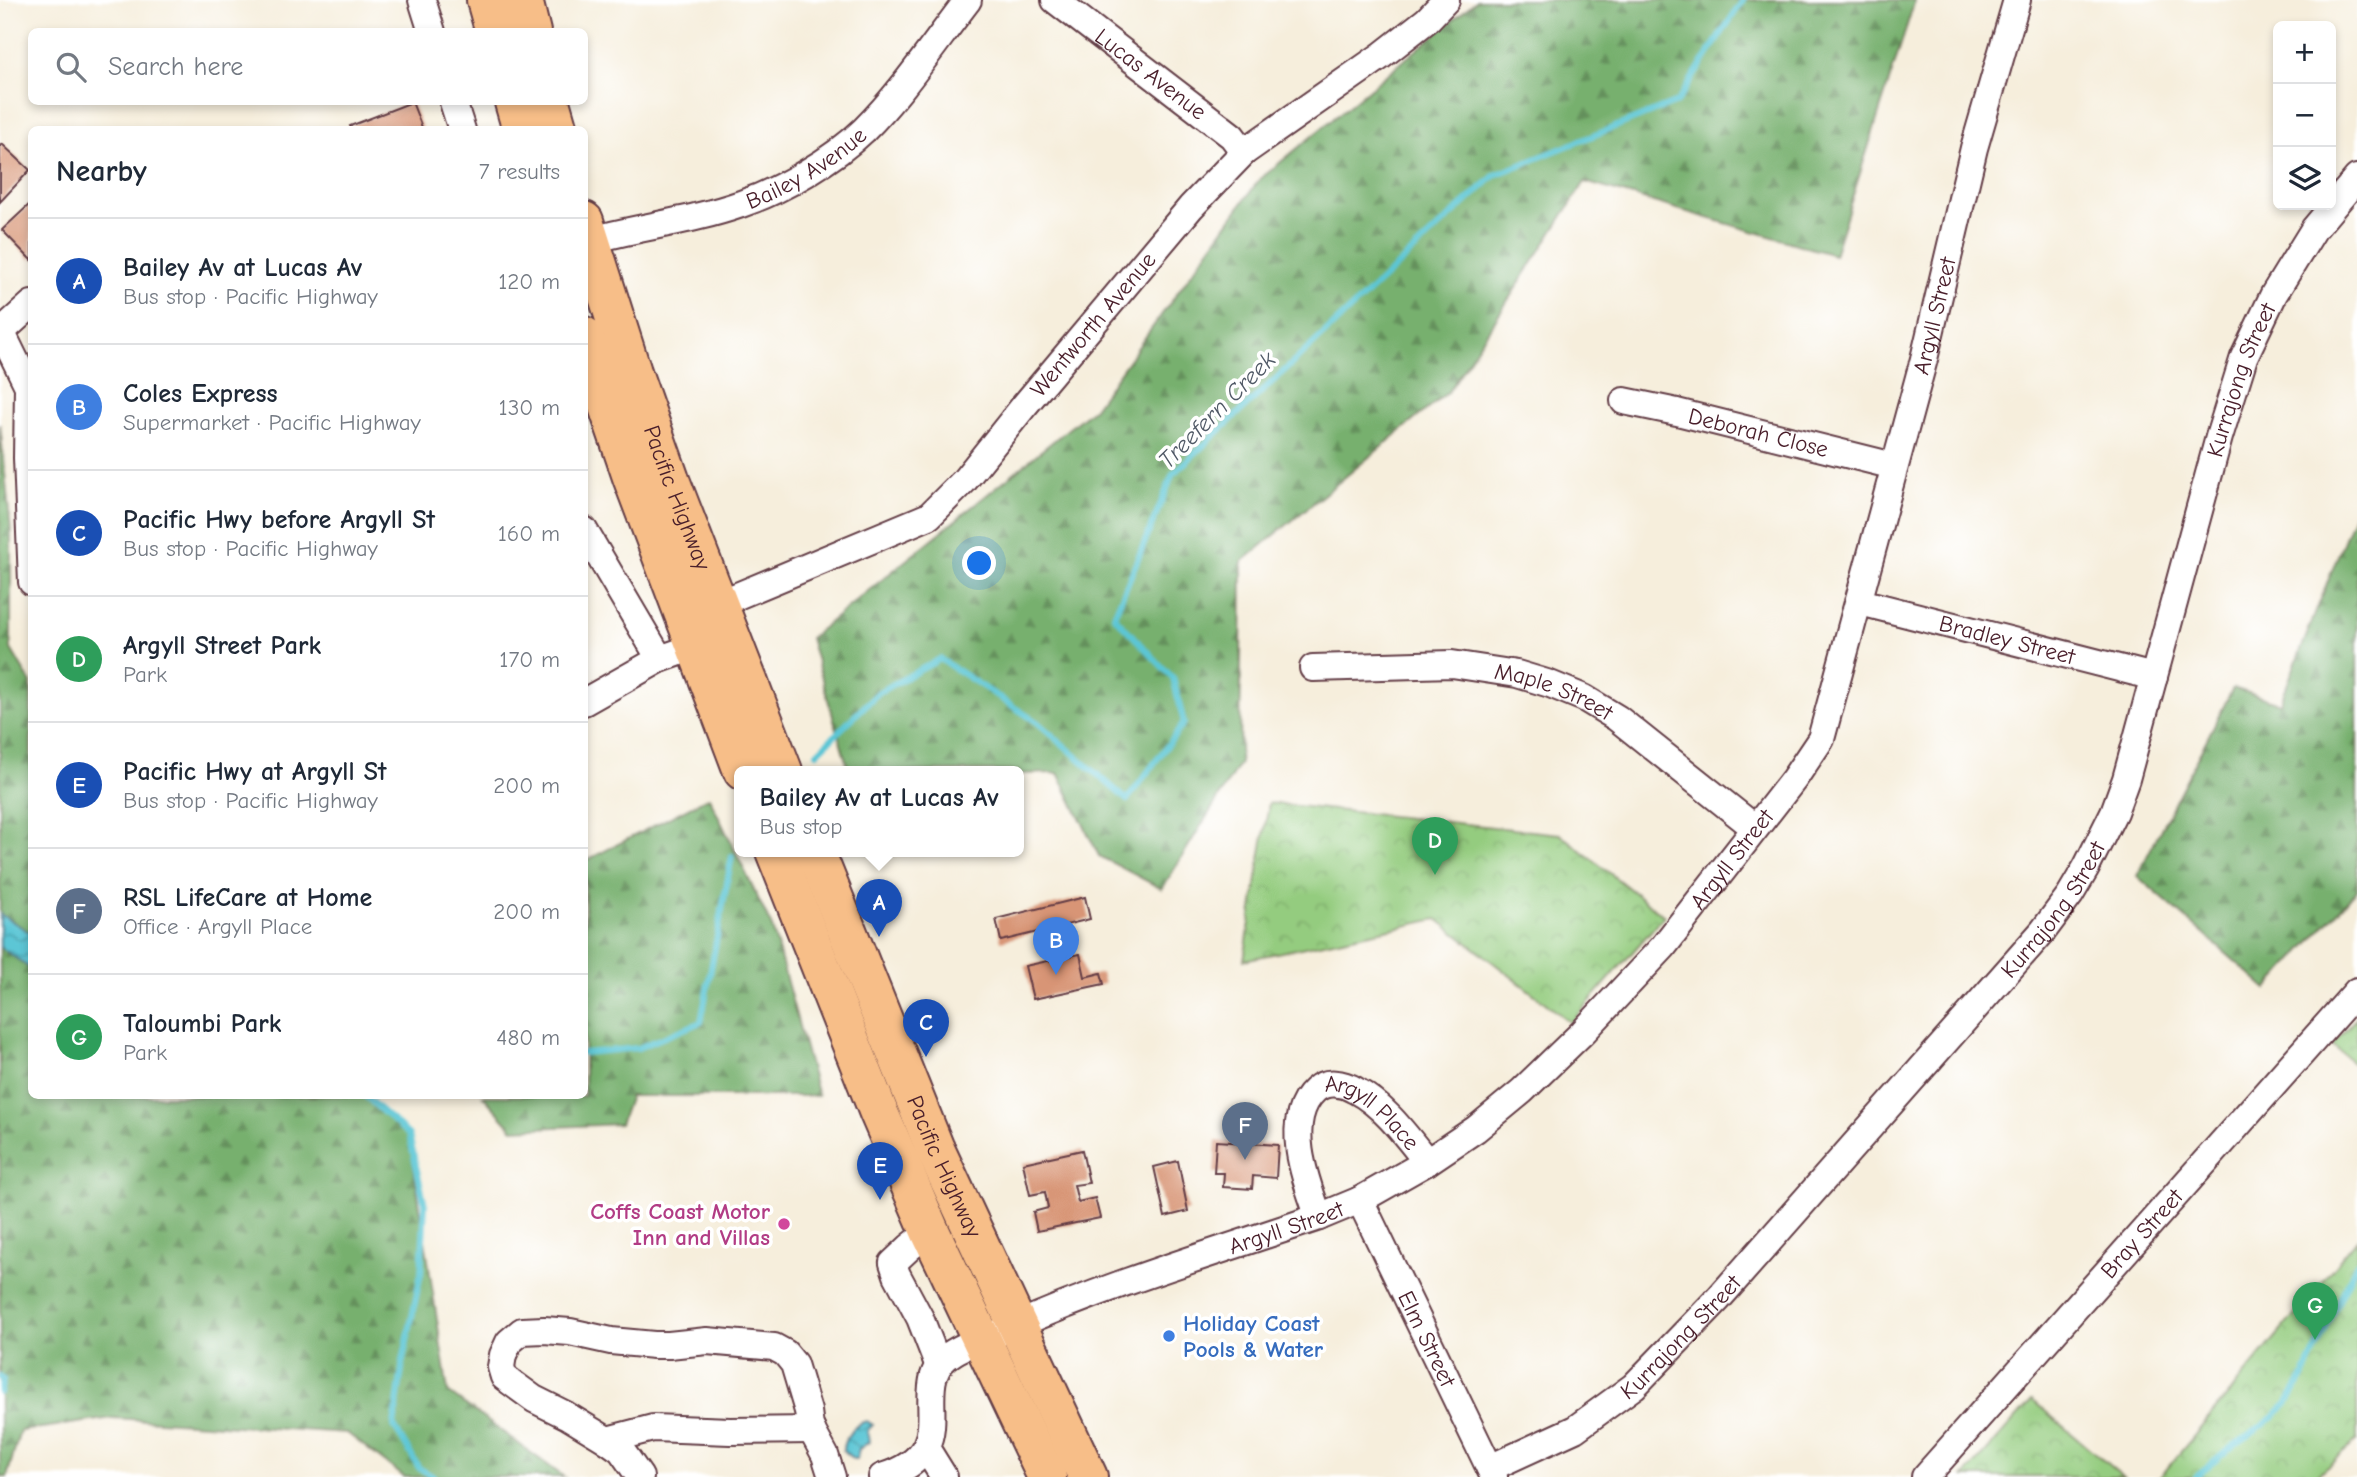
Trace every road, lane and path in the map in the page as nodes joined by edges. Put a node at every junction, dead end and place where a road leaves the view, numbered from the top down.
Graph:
1 (422, 0) edge
2 (486, 0) edge
3 (523, 0) edge
4 (968, 0) edge
5 (1055, 0) edge
6 (1446, 0) edge
7 (2017, 0) edge
8 (431, 28) edge
9 (494, 28) edge
10 (530, 28) edge
11 (454, 105) edge
12 (515, 105) edge
13 (551, 105) edge
14 (461, 126) edge
15 (521, 126) edge
16 (557, 126) edge
17 (1244, 152) junction
18 (2357, 178) edge
19 (588, 234) edge
20 (588, 240) edge
21 (28, 307) edge
22 (1, 330) edge
23 (588, 348) edge
24 (28, 386) edge
25 (1623, 401) dead end
26 (1894, 467) junction
27 (588, 537) edge
28 (1860, 602) junction
29 (718, 604) junction
30 (695, 646) junction
31 (660, 659) junction
32 (1313, 668) dead end
33 (2154, 677) junction
34 (588, 700) edge
35 (741, 766) edge
36 (781, 766) edge
37 (1755, 828) junction
38 (777, 857) edge
39 (817, 857) edge
40 (2357, 991) edge
41 (1427, 1162) junction
42 (1360, 1200) junction
43 (1319, 1217) junction
44 (930, 1231) junction
45 (999, 1333) junction
46 (938, 1364) junction
47 (812, 1430) junction
48 (607, 1440) junction
49 (926, 1448) junction
50 (1492, 1472) edge
51 (640, 1477) edge
52 (832, 1477) edge
53 (882, 1477) edge
54 (944, 1477) edge
55 (1047, 1477) edge
56 (1088, 1477) edge
57 (1925, 1477) edge

1 - 8 street
2 - 9 highway
3 - 10 highway
4 - 19 street, Bailey Avenue
5 - 17 street, Lucas Avenue
6 - 17 street, Wentworth Avenue
7 - 26 street, Argyll Street
11 - 14 street
12 - 15 highway
13 - 16 highway
17 - 29 street, Wentworth Avenue
18 - 33 street, Kurrajong Street
20 - 29 highway, Pacific Highway
21 - 22 street
22 - 24 street
23 - 30 highway, Pacific Highway
25 - 26 street, Deborah Close
26 - 28 street, Argyll Street
27 - 31 street
28 - 33 street, Bradley Street
28 - 37 street, Argyll Street
29 - 36 highway, Pacific Highway
30 - 31 street
30 - 35 highway, Pacific Highway
31 - 34 street
32 - 37 street, Maple Street
33 - 50 street, Kurrajong Street
37 - 41 street, Argyll Street
38 - 44 highway, Pacific Highway
39 - 45 highway, Pacific Highway
40 - 57 street, Bray Street
41 - 42 street, Argyll Street
41 - 43 street, Argyll Place
42 - 43 street, Argyll Street
42 - 50 street, Elm Street
43 - 45 street, Argyll Street
44 - 45 highway, Pacific Highway
44 - 46 street
45 - 46 street, Argyll Street
45 - 55 highway, Pacific Highway
45 - 56 highway, Pacific Highway
46 - 49 street
47 - 48 street
47 - 48 street
47 - 52 street
48 - 51 street
49 - 53 street
49 - 54 street

